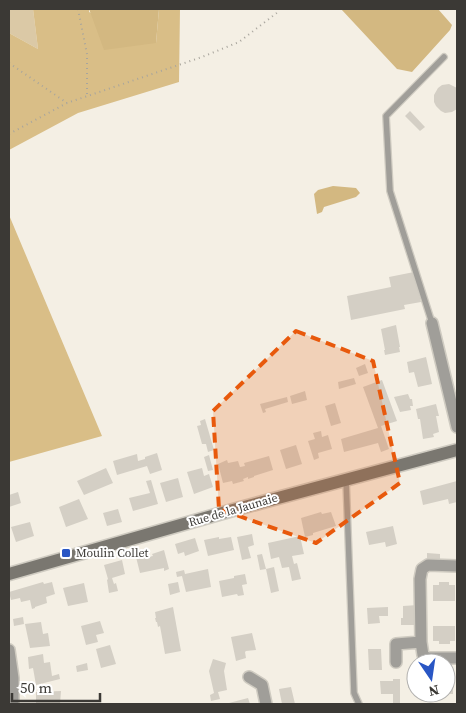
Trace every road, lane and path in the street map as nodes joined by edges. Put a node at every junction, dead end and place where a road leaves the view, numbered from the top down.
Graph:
1 (78, 9) edge
2 (279, 9) edge
3 (444, 57) dead end
4 (9, 63) edge
5 (87, 96) junction
6 (67, 103) junction
7 (9, 134) edge
8 (432, 323) joint
9 (457, 427) edge
10 (457, 450) edge
11 (346, 479) junction
12 (457, 566) edge
13 (9, 574) edge
14 (421, 642) junction
15 (9, 650) edge
16 (457, 658) edge
17 (396, 662) dead end
18 (249, 677) dead end
19 (12, 702) edge
20 (266, 704) edge
21 (358, 704) edge
22 (445, 704) edge

1 - 5 path
2 - 5 path
3 - 8 lane
4 - 6 path
5 - 6 path
6 - 7 path
8 - 9 street
10 - 11 main road, Rue de la Jaunaie
11 - 13 main road, Rue de la Jaunaie
11 - 21 lane
12 - 14 street
14 - 16 street
14 - 17 street
15 - 19 street
18 - 20 street
21 - 22 path

